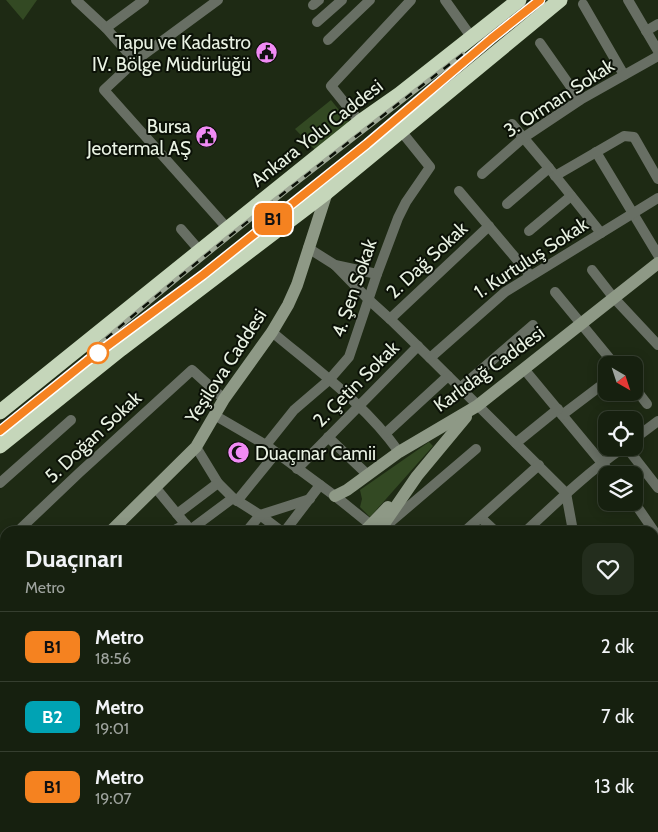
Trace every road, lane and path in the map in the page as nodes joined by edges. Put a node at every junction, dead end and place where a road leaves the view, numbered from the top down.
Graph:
1 (76, 0) edge
2 (218, 0) edge
3 (342, 0) edge
4 (370, 0) edge
5 (411, 0) edge
6 (445, 0) edge
7 (519, 0) edge
8 (560, 0) edge
9 (628, 0) edge
10 (137, 2) edge
11 (583, 4) dead end
12 (317, 22) dead end
13 (658, 24) edge
14 (106, 28) junction
15 (646, 31) junction
16 (472, 38) junction
17 (328, 40) dead end
18 (540, 43) dead end
19 (658, 51) edge
20 (658, 56) edge
21 (136, 61) junction
22 (624, 75) junction
23 (580, 100) junction
24 (360, 122) junction
25 (512, 124) dead end
26 (401, 130) junction
27 (523, 138) junction
28 (596, 152) junction
29 (552, 172) junction
30 (482, 174) dead end
31 (658, 179) edge
32 (460, 191) dead end
33 (327, 192) junction
34 (572, 196) junction
35 (658, 198) edge
36 (507, 204) dead end
37 (633, 213) junction
38 (489, 226) junction
39 (228, 228) junction
40 (181, 229) dead end
41 (529, 231) dead end
42 (601, 233) junction
43 (308, 248) junction
44 (200, 251) junction
45 (658, 255) edge
46 (658, 263) edge
47 (335, 265) junction
48 (592, 270) dead end
49 (376, 274) junction
50 (530, 275) junction
51 (555, 292) dead end
52 (613, 297) junction
53 (369, 300) junction
54 (390, 319) junction
55 (581, 323) junction
56 (533, 325) dead end
57 (272, 332) junction
58 (656, 338) edge
59 (418, 346) junction
60 (608, 356) edge
61 (430, 358) junction
62 (524, 369) junction
63 (448, 376) junction
64 (329, 380) junction
65 (598, 387) edge
66 (460, 388) junction
67 (224, 399) junction
68 (643, 399) edge
69 (647, 404) dead end
70 (358, 406) junction
71 (477, 406) junction
72 (0, 412) edge
73 (560, 412) junction
74 (216, 416) junction
75 (71, 420) dead end
76 (658, 421) edge
77 (643, 432) edge
78 (386, 433) junction
79 (328, 437) junction
80 (516, 443) junction
81 (266, 445) junction
82 (0, 446) edge
83 (196, 447) junction
84 (476, 449) dead end
85 (399, 452) junction
86 (276, 453) junction
87 (611, 456) edge
88 (633, 456) edge
89 (602, 462) junction
90 (539, 465) junction
91 (605, 466) edge
92 (297, 469) junction
93 (658, 470) edge
94 (368, 475) junction
95 (649, 476) junction
96 (1, 480) edge
97 (218, 482) junction
98 (320, 485) junction
99 (155, 487) junction
100 (658, 488) edge
101 (566, 493) junction
102 (335, 496) junction
103 (310, 499) junction
104 (235, 500) junction
105 (640, 511) edge
106 (177, 514) junction
107 (260, 515) junction
108 (481, 518) junction
109 (23, 526) edge
110 (116, 526) edge
111 (187, 526) edge
112 (192, 526) edge
113 (251, 526) edge
114 (274, 526) edge
115 (289, 526) edge
116 (369, 526) edge
117 (377, 526) edge
118 (379, 526) edge
119 (471, 526) edge
120 (490, 526) edge
121 (531, 526) edge
122 (572, 526) edge
123 (650, 526) edge

1 - 14 street
2 - 21 street
3 - 12 street
4 - 17 street
5 - 24 street
6 - 16 street
7 - 16 highway, Ankara Yolu Caddesi
8 - 26 highway
9 - 15 street
10 - 14 street
11 - 22 street
13 - 15 street
14 - 21 street
15 - 19 street
16 - 24 highway, Ankara Yolu Caddesi
18 - 23 street
20 - 22 street, 3. Orman Sokak
21 - 39 street
22 - 23 street, 3. Orman Sokak
23 - 27 street, 3. Orman Sokak
24 - 39 highway, Ankara Yolu Caddesi
25 - 27 street
26 - 33 highway
26 - 49 street, 4. Şen Sokak
27 - 29 street
27 - 30 street, 3. Orman Sokak
28 - 29 street
28 - 31 street
28 - 37 street
29 - 34 street
29 - 36 street
32 - 38 street
33 - 43 main road, Yeşilova Caddesi
33 - 82 highway
34 - 41 street
34 - 42 street
35 - 37 street, 1. Kurtuluş Sokak
37 - 42 street, 1. Kurtuluş Sokak
37 - 45 street
38 - 50 street
38 - 54 street, 2. Dağ Sokak
39 - 44 highway, Ankara Yolu Caddesi
40 - 44 street
42 - 50 street, 1. Kurtuluş Sokak
43 - 47 street
43 - 57 main road, Yeşilova Caddesi
44 - 72 highway, Ankara Yolu Caddesi
46 - 52 main road, Karlıdağ Caddesi
47 - 49 street
47 - 53 street
48 - 52 street
49 - 53 street, 4. Şen Sokak
50 - 61 street, 1. Kurtuluş Sokak
51 - 55 street
52 - 55 main road, Karlıdağ Caddesi
52 - 58 street
53 - 54 street
53 - 64 street, 4. Şen Sokak
54 - 59 street
55 - 60 street
55 - 62 main road, Karlıdağ Caddesi
56 - 66 street
57 - 64 street
57 - 67 main road, Yeşilova Caddesi
59 - 61 street
59 - 70 street, 2. Çetin Sokak
61 - 63 street
62 - 71 main road, Karlıdağ Caddesi
62 - 73 street
63 - 66 street
63 - 78 street
64 - 70 street
64 - 81 street, 4. Şen Sokak
65 - 73 street
66 - 71 street
67 - 74 main road, Yeşilova Caddesi
67 - 109 street, 5. Doğan Sokak
68 - 69 street
70 - 78 street
70 - 79 street, 2. Çetin Sokak
71 - 80 street
71 - 85 main road, Karlıdağ Caddesi
71 - 117 main road
73 - 80 street
73 - 89 street
74 - 81 street
74 - 83 main road, Yeşilova Caddesi
75 - 96 street
76 - 77 street
78 - 85 street
79 - 92 street, 2. Çetin Sokak
79 - 94 street
80 - 90 street
81 - 86 street
83 - 97 street
83 - 99 main road, Yeşilova Caddesi
84 - 118 street
85 - 94 main road, Karlıdağ Caddesi
86 - 92 street
86 - 104 street
87 - 89 street
88 - 95 street
89 - 91 street
89 - 101 street
90 - 101 street
90 - 108 street
92 - 98 street
93 - 95 street
94 - 102 main road, Karlıdağ Caddesi
95 - 100 street
97 - 104 street
97 - 106 street
98 - 102 street
98 - 103 street
99 - 106 street
99 - 110 main road, Yeşilova Caddesi
101 - 121 street
101 - 122 street
102 - 116 street
103 - 107 street
103 - 115 street
104 - 107 street
104 - 112 street
105 - 123 street
106 - 111 street
107 - 113 street
107 - 114 street
108 - 119 street
108 - 120 street

